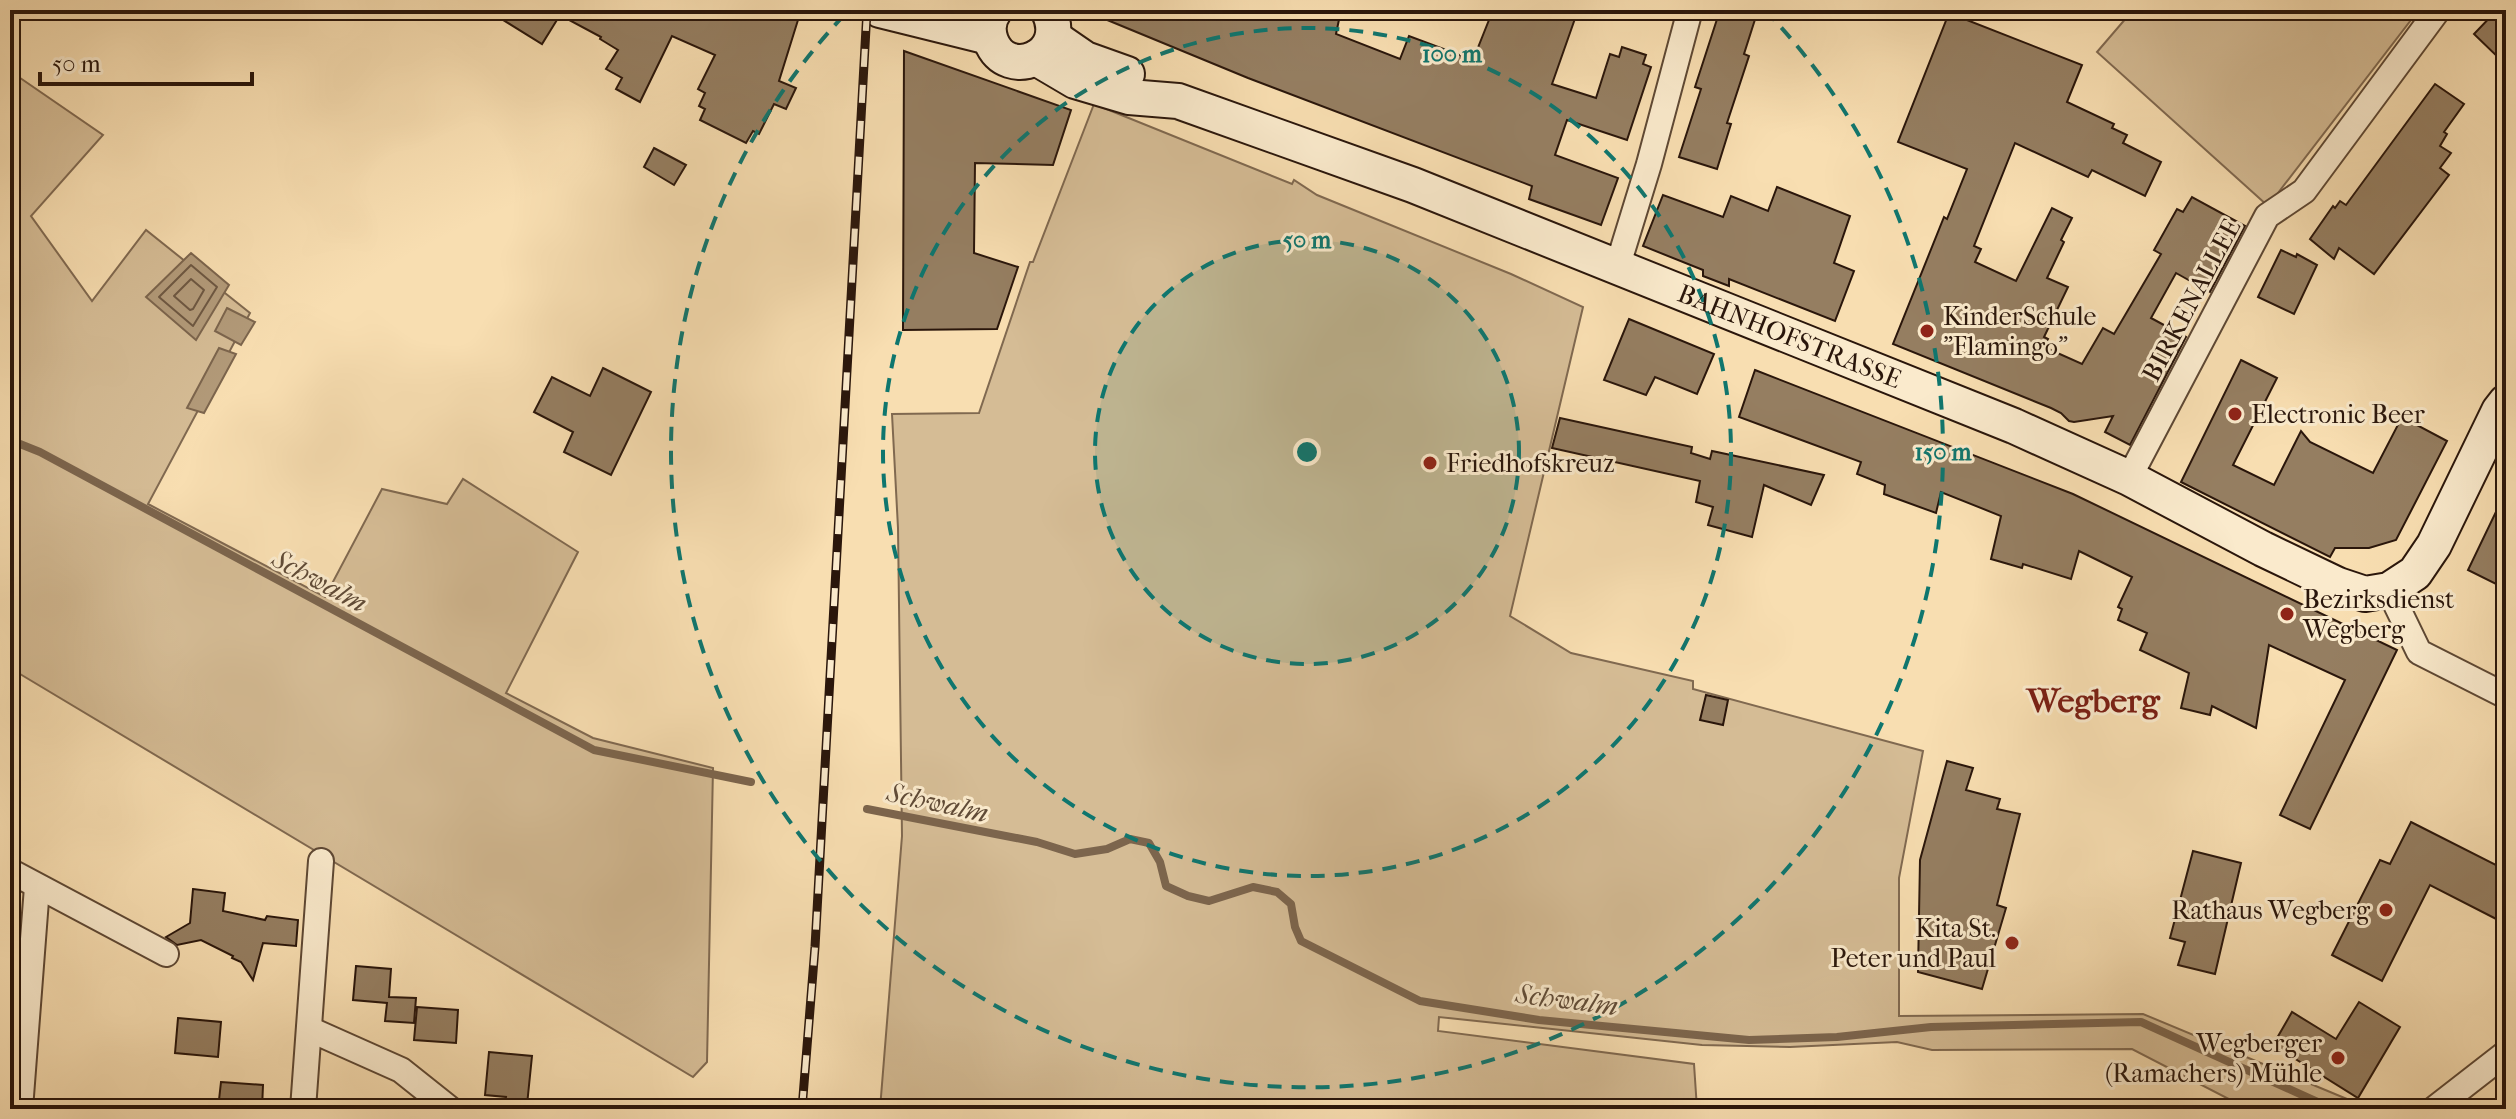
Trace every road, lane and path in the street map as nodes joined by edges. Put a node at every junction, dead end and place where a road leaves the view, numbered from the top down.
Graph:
1 (880, 10) edge
2 (1690, 10) edge
3 (2438, 10) edge
4 (930, 16) edge
5 (992, 23) edge
6 (1045, 35) edge
7 (1617, 268) junction
8 (2506, 402) edge
9 (2129, 478) junction
10 (2389, 590) junction
11 (2506, 696) edge
12 (321, 861) dead end
13 (10, 871) edge
14 (37, 887) junction
15 (166, 954) dead end
16 (309, 1029) junction
17 (2506, 1053) edge
18 (20, 1109) edge
19 (303, 1109) edge
20 (450, 1109) edge
21 (2434, 1109) edge

1 - 4 street, BAHNHOFSTRASSE
2 - 7 street
3 - 9 street, BIRKENALLEE
4 - 5 street, BAHNHOFSTRASSE
5 - 6 street, BAHNHOFSTRASSE
6 - 7 street, BAHNHOFSTRASSE
7 - 9 street, BAHNHOFSTRASSE
8 - 10 street
9 - 10 street, BAHNHOFSTRASSE
10 - 11 street
12 - 16 street
13 - 14 street
14 - 15 street
14 - 18 street
16 - 19 street
16 - 20 street
17 - 21 street

